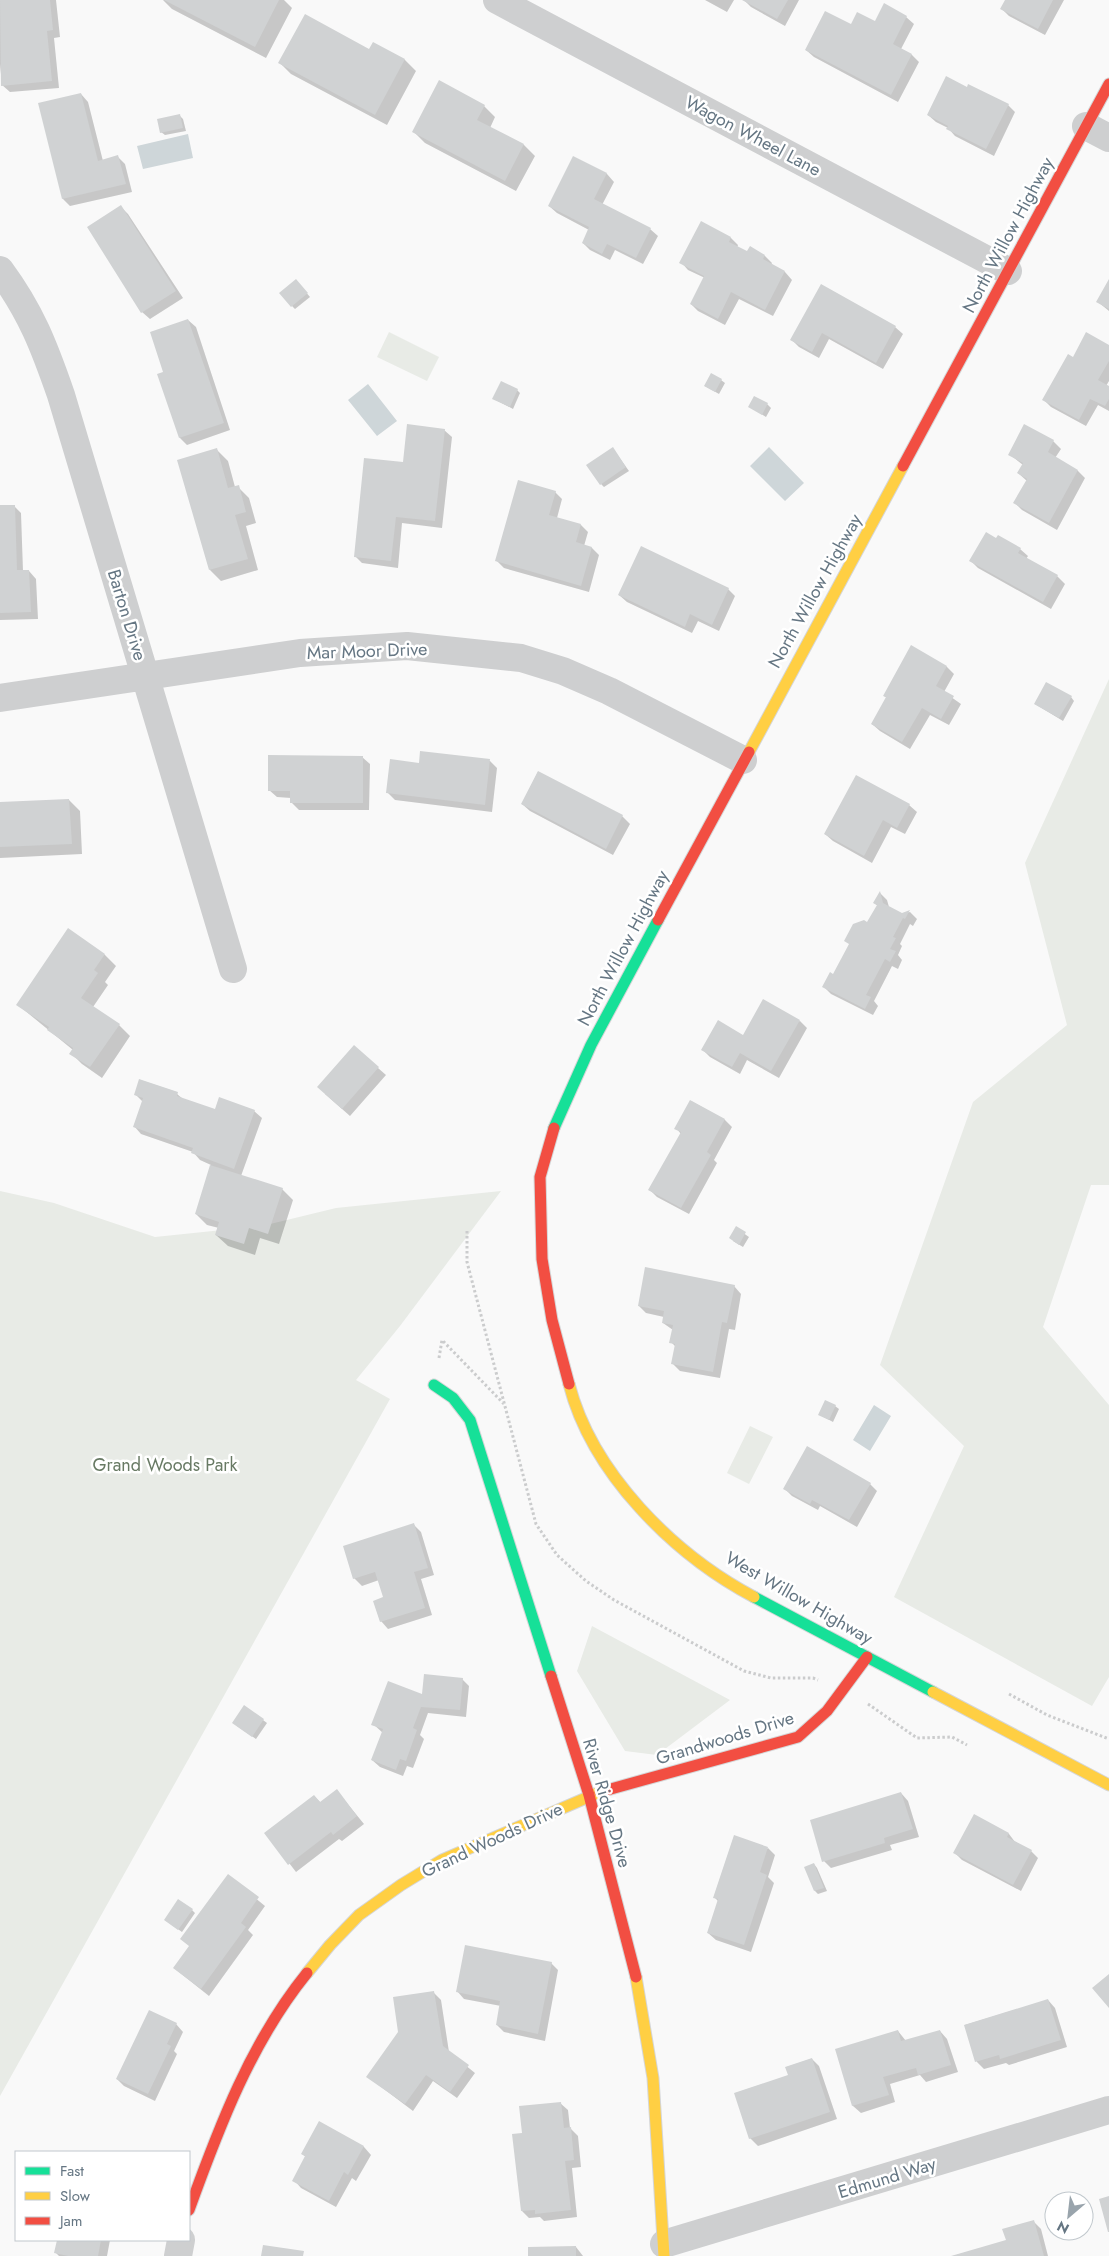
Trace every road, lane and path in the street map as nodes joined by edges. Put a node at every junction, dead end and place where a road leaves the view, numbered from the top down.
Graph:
1 (498, 0) edge
2 (1109, 84) edge
3 (1098, 132) edge
4 (0, 270) edge
5 (1008, 271) junction
6 (144, 675) junction
7 (0, 698) edge
8 (743, 760) junction
9 (233, 969) dead end
10 (557, 1118) joint
11 (434, 1385) dead end
12 (867, 1657) junction
13 (1008, 1694) dead end
14 (1109, 1739) edge
15 (1109, 1785) edge
16 (589, 1795) junction
17 (1109, 2110) edge
18 (190, 2207) edge
19 (182, 2241) edge
20 (664, 2250) edge
21 (178, 2256) edge

1 - 5 street, Wagon Wheel Lane
2 - 3 street, North Willow Highway
3 - 5 street, North Willow Highway
4 - 6 street, Barton Drive
5 - 8 street, North Willow Highway
6 - 7 street, Mar Moor Drive
6 - 8 street, Mar Moor Drive
6 - 9 street, Barton Drive
8 - 10 street, North Willow Highway
10 - 12 street, West Willow Highway
11 - 16 street, River Ridge Drive
12 - 15 street, West Willow Highway
12 - 16 street, Grandwoods Drive
13 - 14 path
16 - 18 street, Grand Woods Drive
16 - 20 street, River Ridge Drive
17 - 20 street, Edmund Way
19 - 21 street

